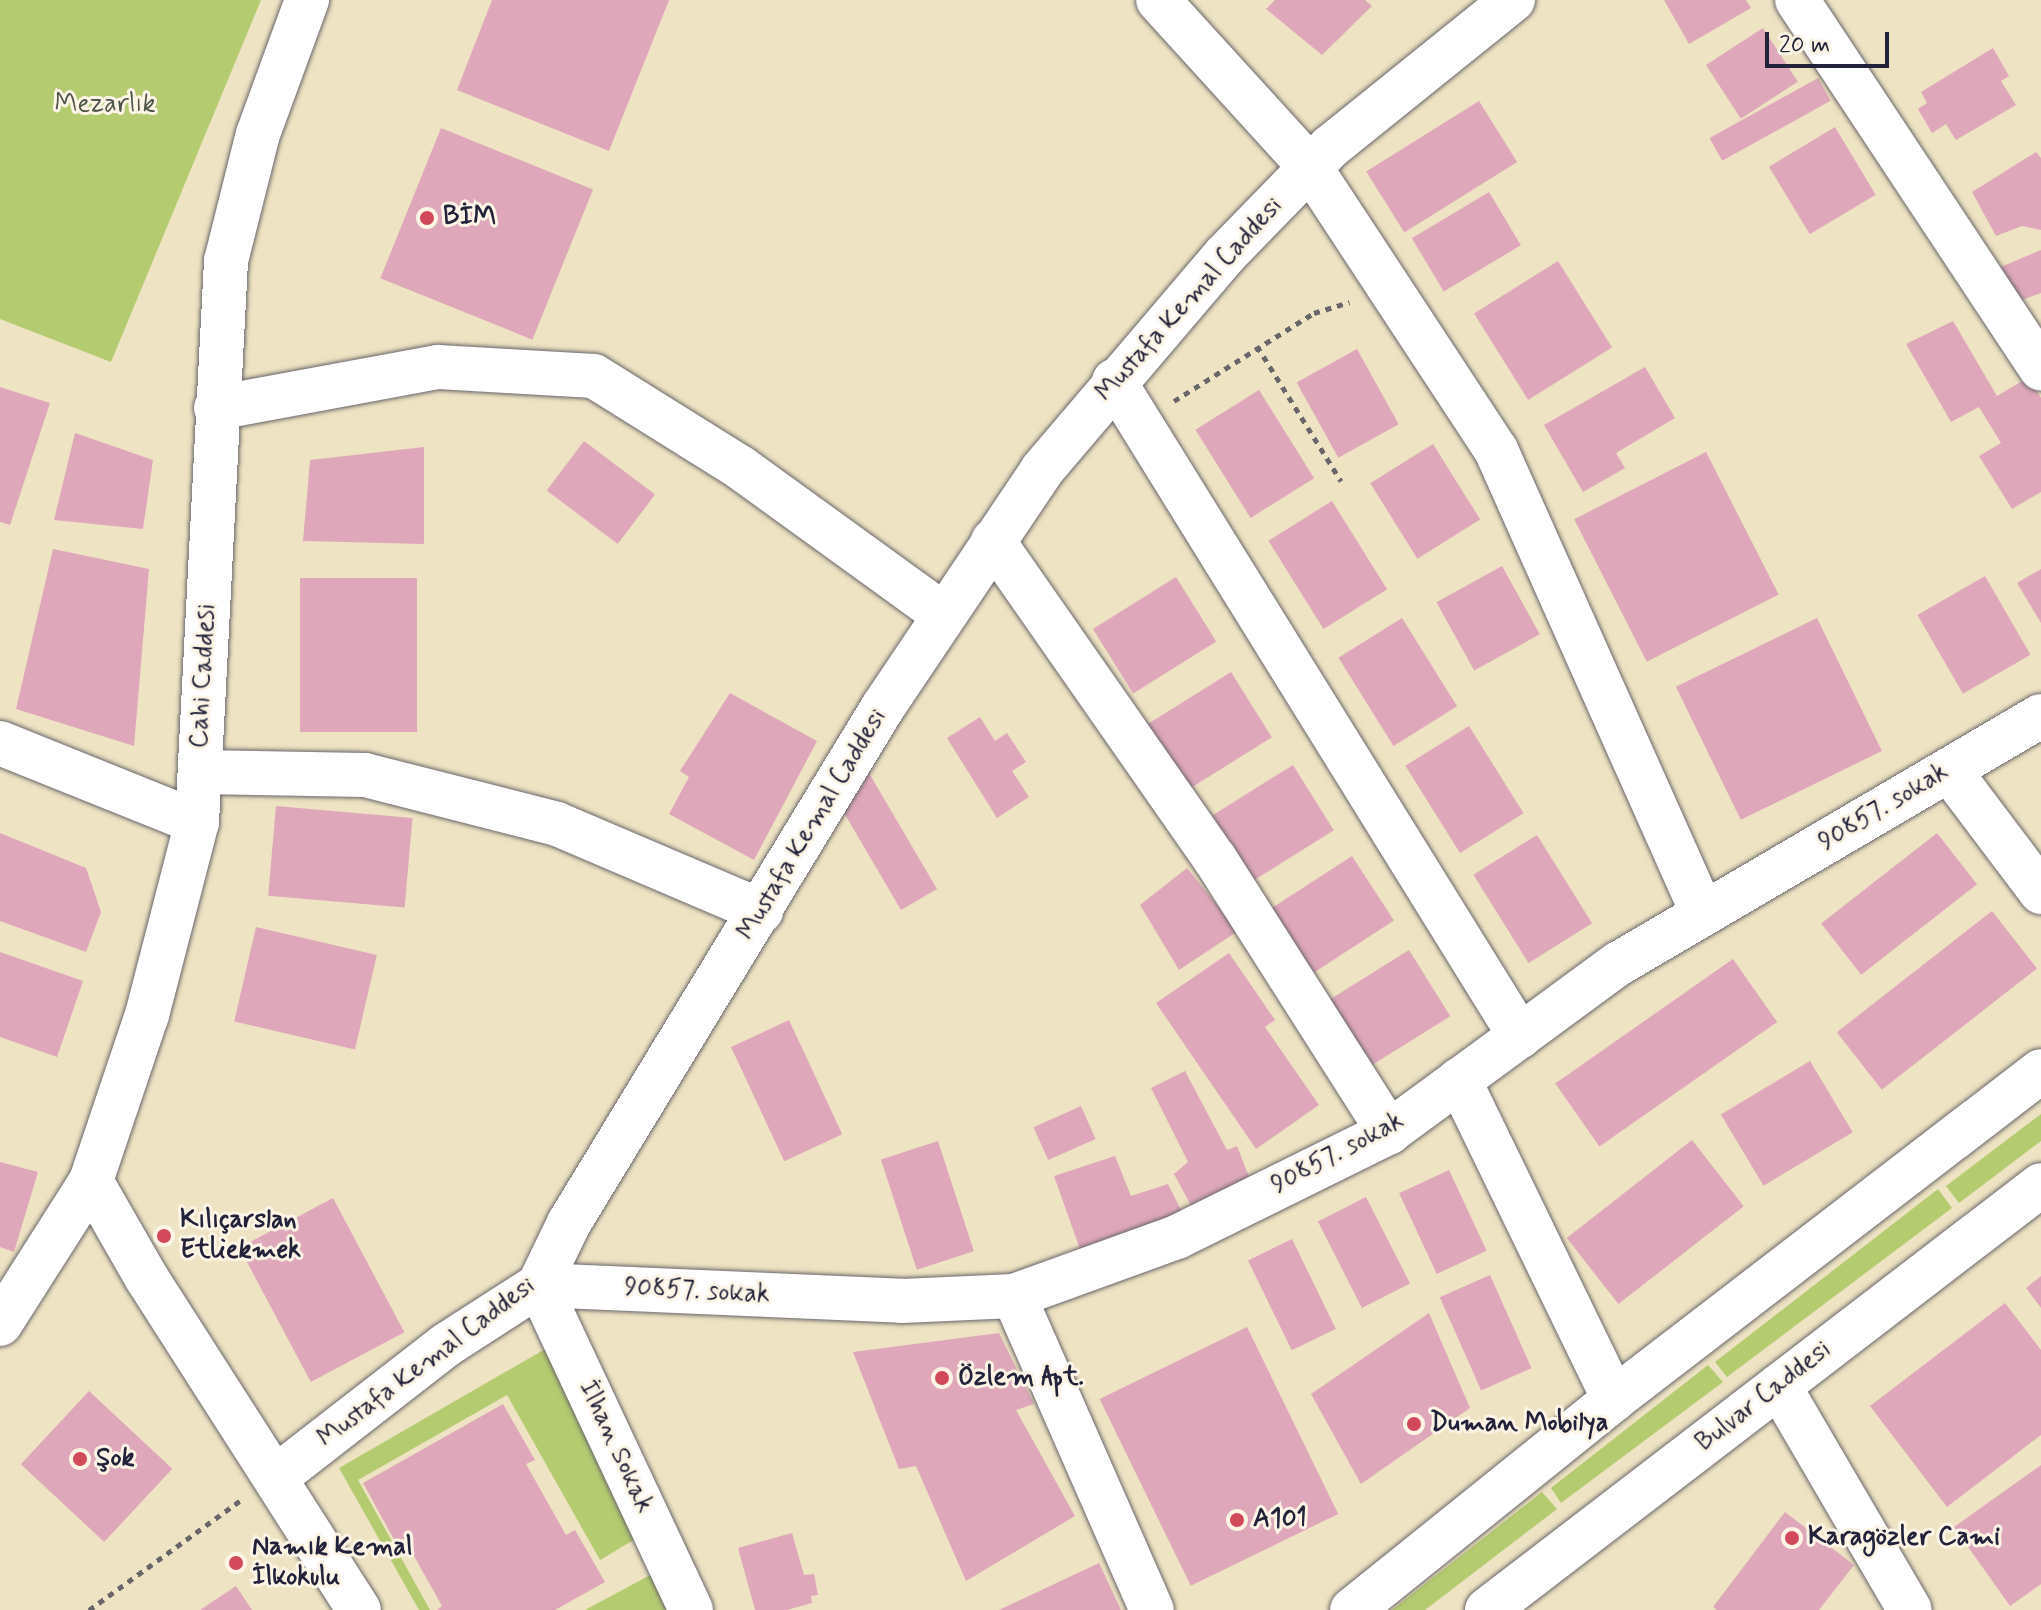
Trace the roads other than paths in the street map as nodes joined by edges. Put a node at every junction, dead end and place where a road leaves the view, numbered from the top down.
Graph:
1 (307, 0) edge
2 (1158, 0) edge
3 (1513, 0) edge
4 (1797, 0) edge
5 (1310, 167) junction
6 (2041, 368) edge
7 (1114, 381) junction
8 (216, 408) junction
9 (993, 541) junction
10 (943, 614) junction
11 (2041, 716) edge
12 (0, 743) edge
13 (1949, 770) junction
14 (200, 772) junction
15 (197, 822) junction
16 (2041, 892) edge
17 (761, 911) junction
18 (1703, 914) junction
19 (1520, 1036) junction
20 (2041, 1071) edge
21 (1459, 1080) junction
22 (1389, 1132) junction
23 (91, 1181) junction
24 (2041, 1185) edge
25 (539, 1285) junction
26 (1014, 1296) junction
27 (0, 1324) edge
28 (1779, 1386) junction
29 (1614, 1399) junction
30 (276, 1477) junction
31 (1499, 1606) edge
32 (359, 1610) edge
33 (691, 1610) edge
34 (1152, 1610) edge
35 (1352, 1610) edge
36 (1910, 1610) edge

1 - 8 street, Cahi Caddesi
2 - 5 street
3 - 5 street, Mustafa Kemal Caddesi
4 - 6 street
5 - 7 street, Mustafa Kemal Caddesi
5 - 18 street
7 - 9 street, Mustafa Kemal Caddesi
7 - 19 street
8 - 10 street
8 - 14 street, Cahi Caddesi
9 - 10 street, Mustafa Kemal Caddesi
9 - 22 street
10 - 17 street, Mustafa Kemal Caddesi
11 - 13 street, 90857. sokak
12 - 15 street
13 - 16 street
13 - 18 street, 90857. sokak
14 - 15 street, Cahi Caddesi
14 - 17 street
15 - 23 street, Cahi Caddesi
17 - 25 street, Mustafa Kemal Caddesi
18 - 19 street, 90857. sokak
19 - 21 street, 90857. sokak
20 - 29 street
21 - 22 street, 90857. sokak
21 - 29 street
22 - 26 street, 90857. sokak
23 - 27 street, Cahi Caddesi
23 - 30 street
24 - 28 street, Bulvar Caddesi
25 - 26 street, 90857. sokak
25 - 30 street, Mustafa Kemal Caddesi
25 - 33 street, İlhan Sokak
26 - 34 street
28 - 31 street, Bulvar Caddesi
28 - 36 street
29 - 35 street
30 - 32 street

